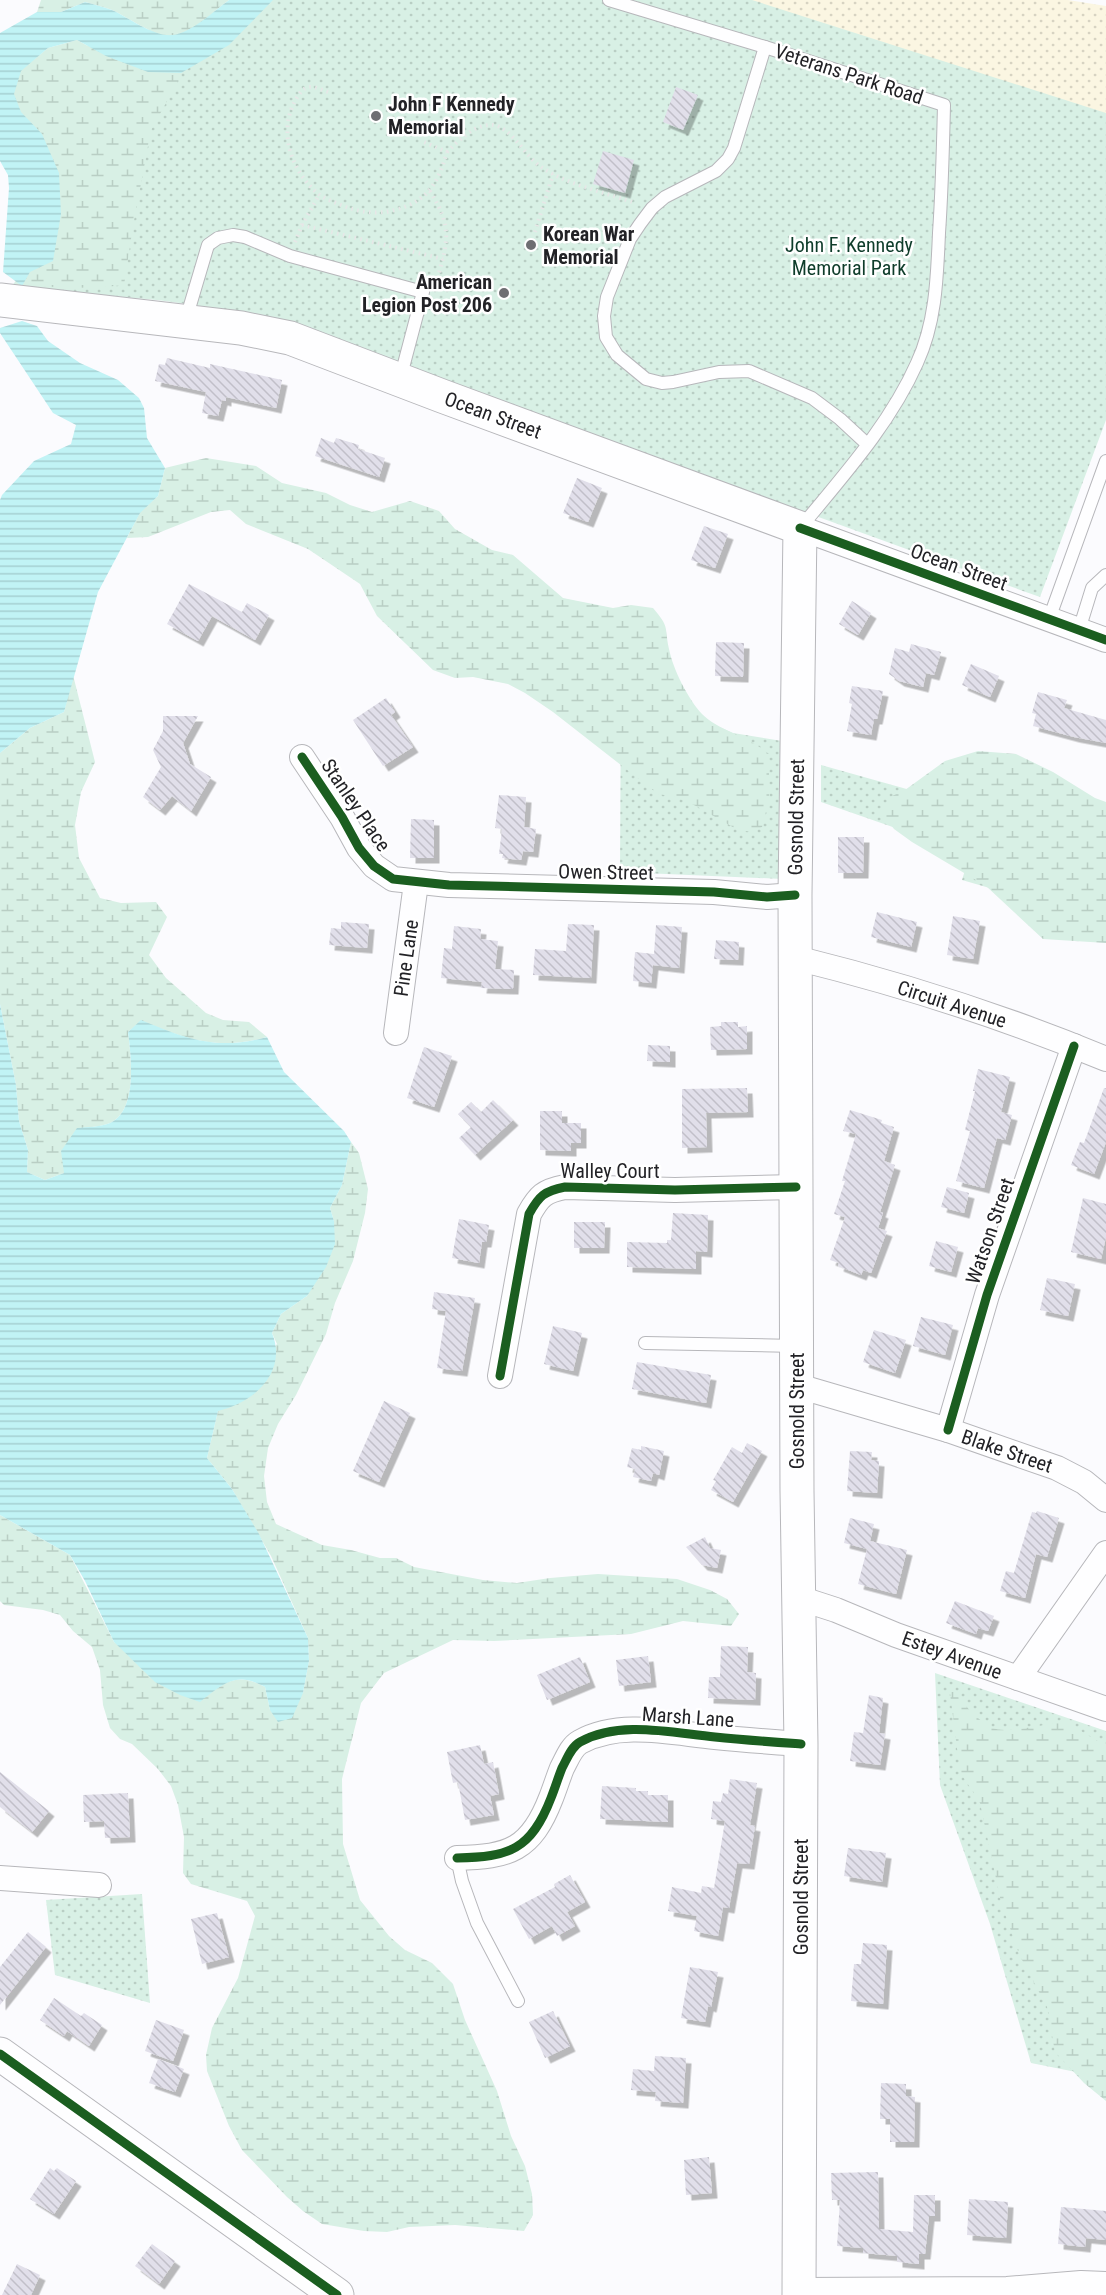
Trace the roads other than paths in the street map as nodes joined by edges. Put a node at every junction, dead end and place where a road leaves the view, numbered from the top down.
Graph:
1 (609, 0) edge
2 (765, 47) junction
3 (0, 300) edge
4 (185, 321) junction
5 (400, 380) junction
6 (867, 444) junction
7 (1106, 461) edge
8 (800, 528) junction
9 (1106, 575) edge
10 (1049, 619) junction
11 (1079, 630) junction
12 (1106, 640) edge
13 (302, 757) dead end
14 (416, 883) junction
15 (795, 896) junction
16 (796, 958) junction
17 (396, 1033) dead end
18 (1074, 1046) junction
19 (1106, 1059) edge
20 (796, 1186) junction
21 (645, 1343) dead end
22 (797, 1346) junction
23 (500, 1376) dead end
24 (798, 1386) junction
25 (948, 1430) junction
26 (1106, 1500) edge
27 (1106, 1553) edge
28 (799, 1598) junction
29 (1018, 1678) junction
30 (1106, 1709) edge
31 (801, 1744) junction
32 (457, 1858) joint
33 (0, 1878) edge
34 (99, 1885) dead end
35 (518, 2001) dead end
36 (0, 2054) edge
37 (1106, 2284) edge
38 (799, 2292) edge
39 (337, 2295) edge

1 - 2 lane
2 - 6 lane, Veterans Park Road
2 - 6 lane, Veterans Park Road
3 - 4 main road, Ocean Street
4 - 5 main road, Ocean Street
4 - 5 lane
5 - 8 main road, Ocean Street
6 - 8 lane, Veterans Park Road
7 - 10 lane
8 - 10 street, Ocean Street
8 - 15 main road, Gosnold Street
9 - 11 lane
10 - 11 street, Ocean Street
11 - 12 street, Ocean Street
13 - 14 street, Stanley Place
14 - 15 street, Owen Street
14 - 17 street, Pine Lane
15 - 16 main road, Gosnold Street
16 - 18 street, Circuit Avenue
16 - 20 main road, Gosnold Street
18 - 19 street, Circuit Avenue
18 - 25 street, Watson Street
20 - 22 main road, Gosnold Street
20 - 23 street, Walley Court
21 - 22 lane
22 - 24 main road, Gosnold Street
24 - 25 street, Blake Street
24 - 28 main road, Gosnold Street
25 - 26 street, Blake Street
27 - 29 street
28 - 29 street, Estey Avenue
28 - 31 main road, Gosnold Street
29 - 30 street, Estey Avenue
31 - 32 street, Marsh Lane
31 - 38 main road, Gosnold Street
32 - 35 lane
33 - 34 street
36 - 39 main road
37 - 38 street

